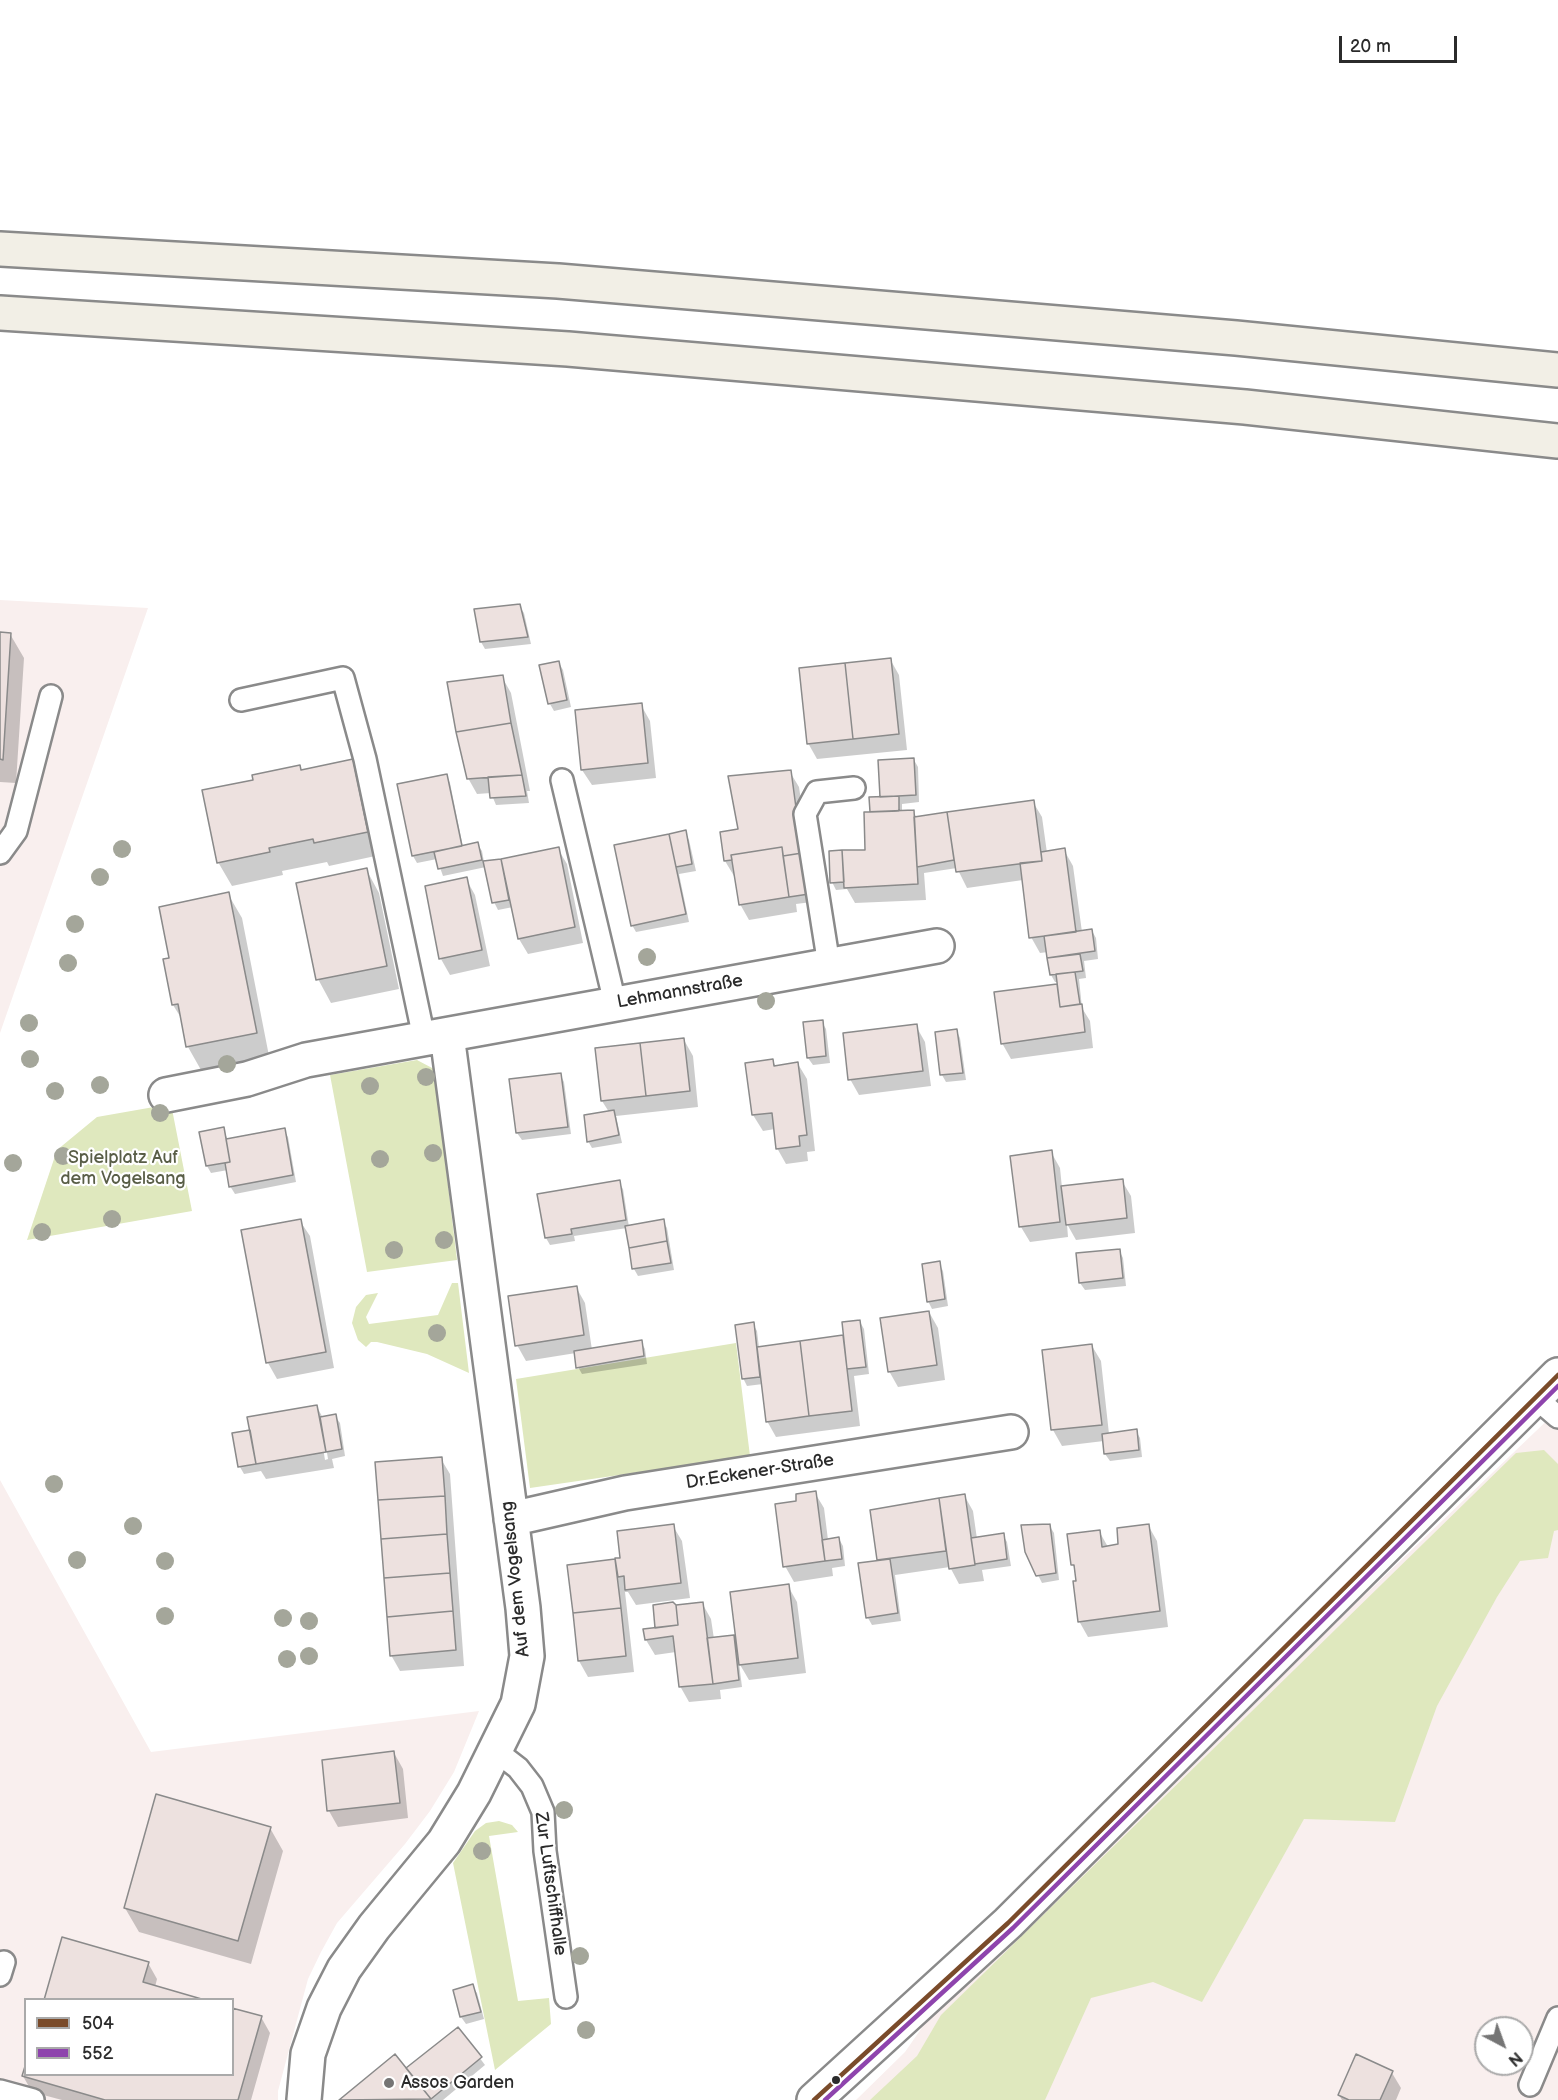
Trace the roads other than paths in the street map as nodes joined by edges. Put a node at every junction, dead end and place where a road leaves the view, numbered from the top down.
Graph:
1 (0, 249) edge
2 (0, 313) edge
3 (1558, 370) edge
4 (1558, 441) edge
5 (51, 696) dead end
6 (241, 700) dead end
7 (562, 780) dead end
8 (854, 788) dead end
9 (0, 854) edge
10 (937, 946) dead end
11 (829, 965) junction
12 (615, 1003) junction
13 (435, 1037) junction
14 (166, 1095) dead end
15 (1558, 1375) edge
16 (1547, 1407) edge
17 (1011, 1432) dead end
18 (511, 1520) junction
19 (496, 1751) junction
20 (566, 1997) dead end
21 (1558, 2018) edge
22 (1530, 2085) dead end
23 (0, 2091) edge
24 (33, 2100) edge
25 (304, 2100) edge
26 (814, 2100) edge

1 - 3 highway
2 - 4 highway
5 - 9 lane
6 - 13 lane
7 - 12 lane
8 - 11 lane
10 - 11 street, Lehmannstraße
11 - 12 street, Lehmannstraße
12 - 13 street, Lehmannstraße
13 - 14 street, Lehmannstraße
13 - 18 street, Auf dem Vogelsang
15 - 16 street
16 - 26 street
17 - 18 street, Dr.Eckener-Straße
18 - 19 street, Auf dem Vogelsang
19 - 20 lane, Zur Luftschiffhalle
19 - 25 street, Auf dem Vogelsang
21 - 22 lane
23 - 24 lane

